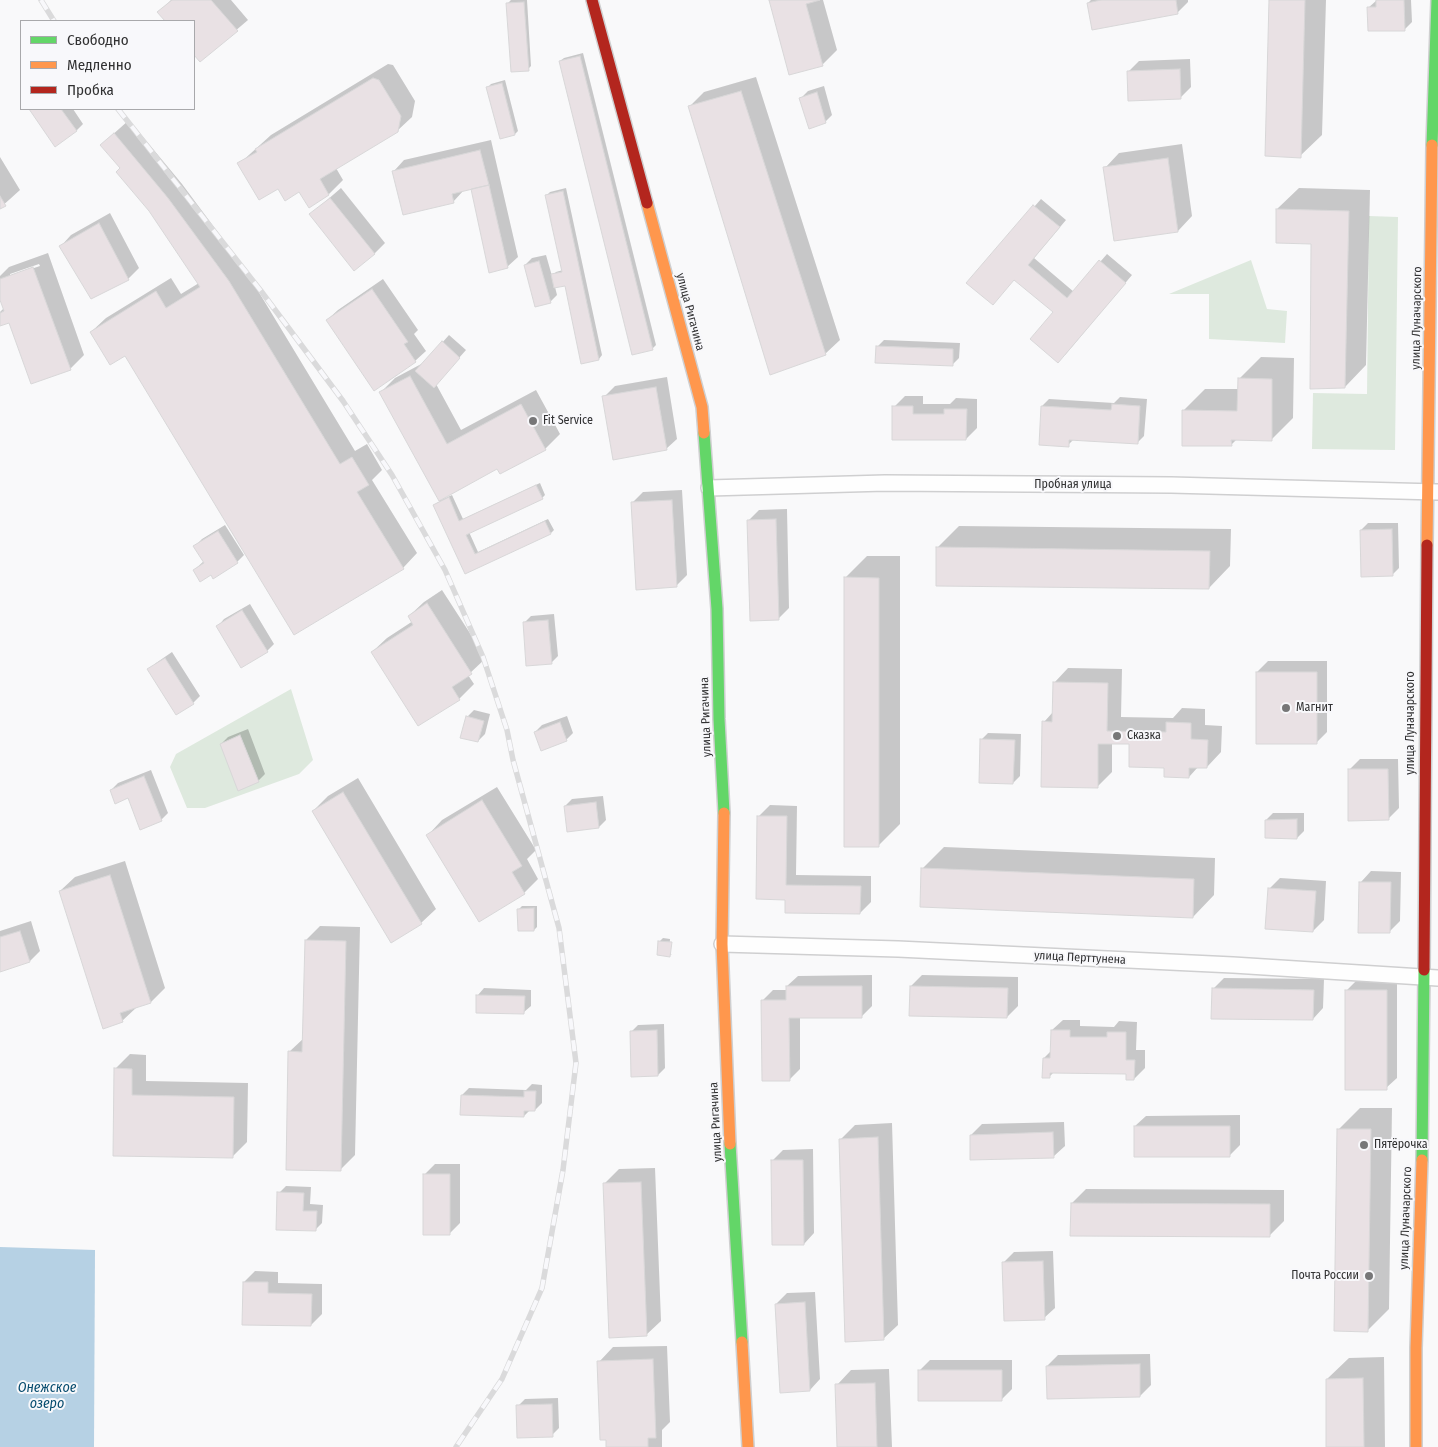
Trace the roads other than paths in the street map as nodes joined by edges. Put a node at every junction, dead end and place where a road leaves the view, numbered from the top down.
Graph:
1 (592, 0) edge
2 (1437, 0) edge
3 (1435, 185) edge
4 (709, 488) junction
5 (1433, 492) edge
6 (722, 944) junction
7 (1431, 977) edge
8 (748, 1447) edge
9 (1416, 1447) edge

1 - 4 main road, улица Ригачина
2 - 3 main road, улица Луначарского
3 - 5 main road, улица Луначарского
4 - 5 street, Пробная улица
4 - 6 main road, улица Ригачина
5 - 7 main road, улица Луначарского
6 - 7 street, улица Перттунена
6 - 8 main road, улица Ригачина
7 - 9 main road, улица Луначарского

